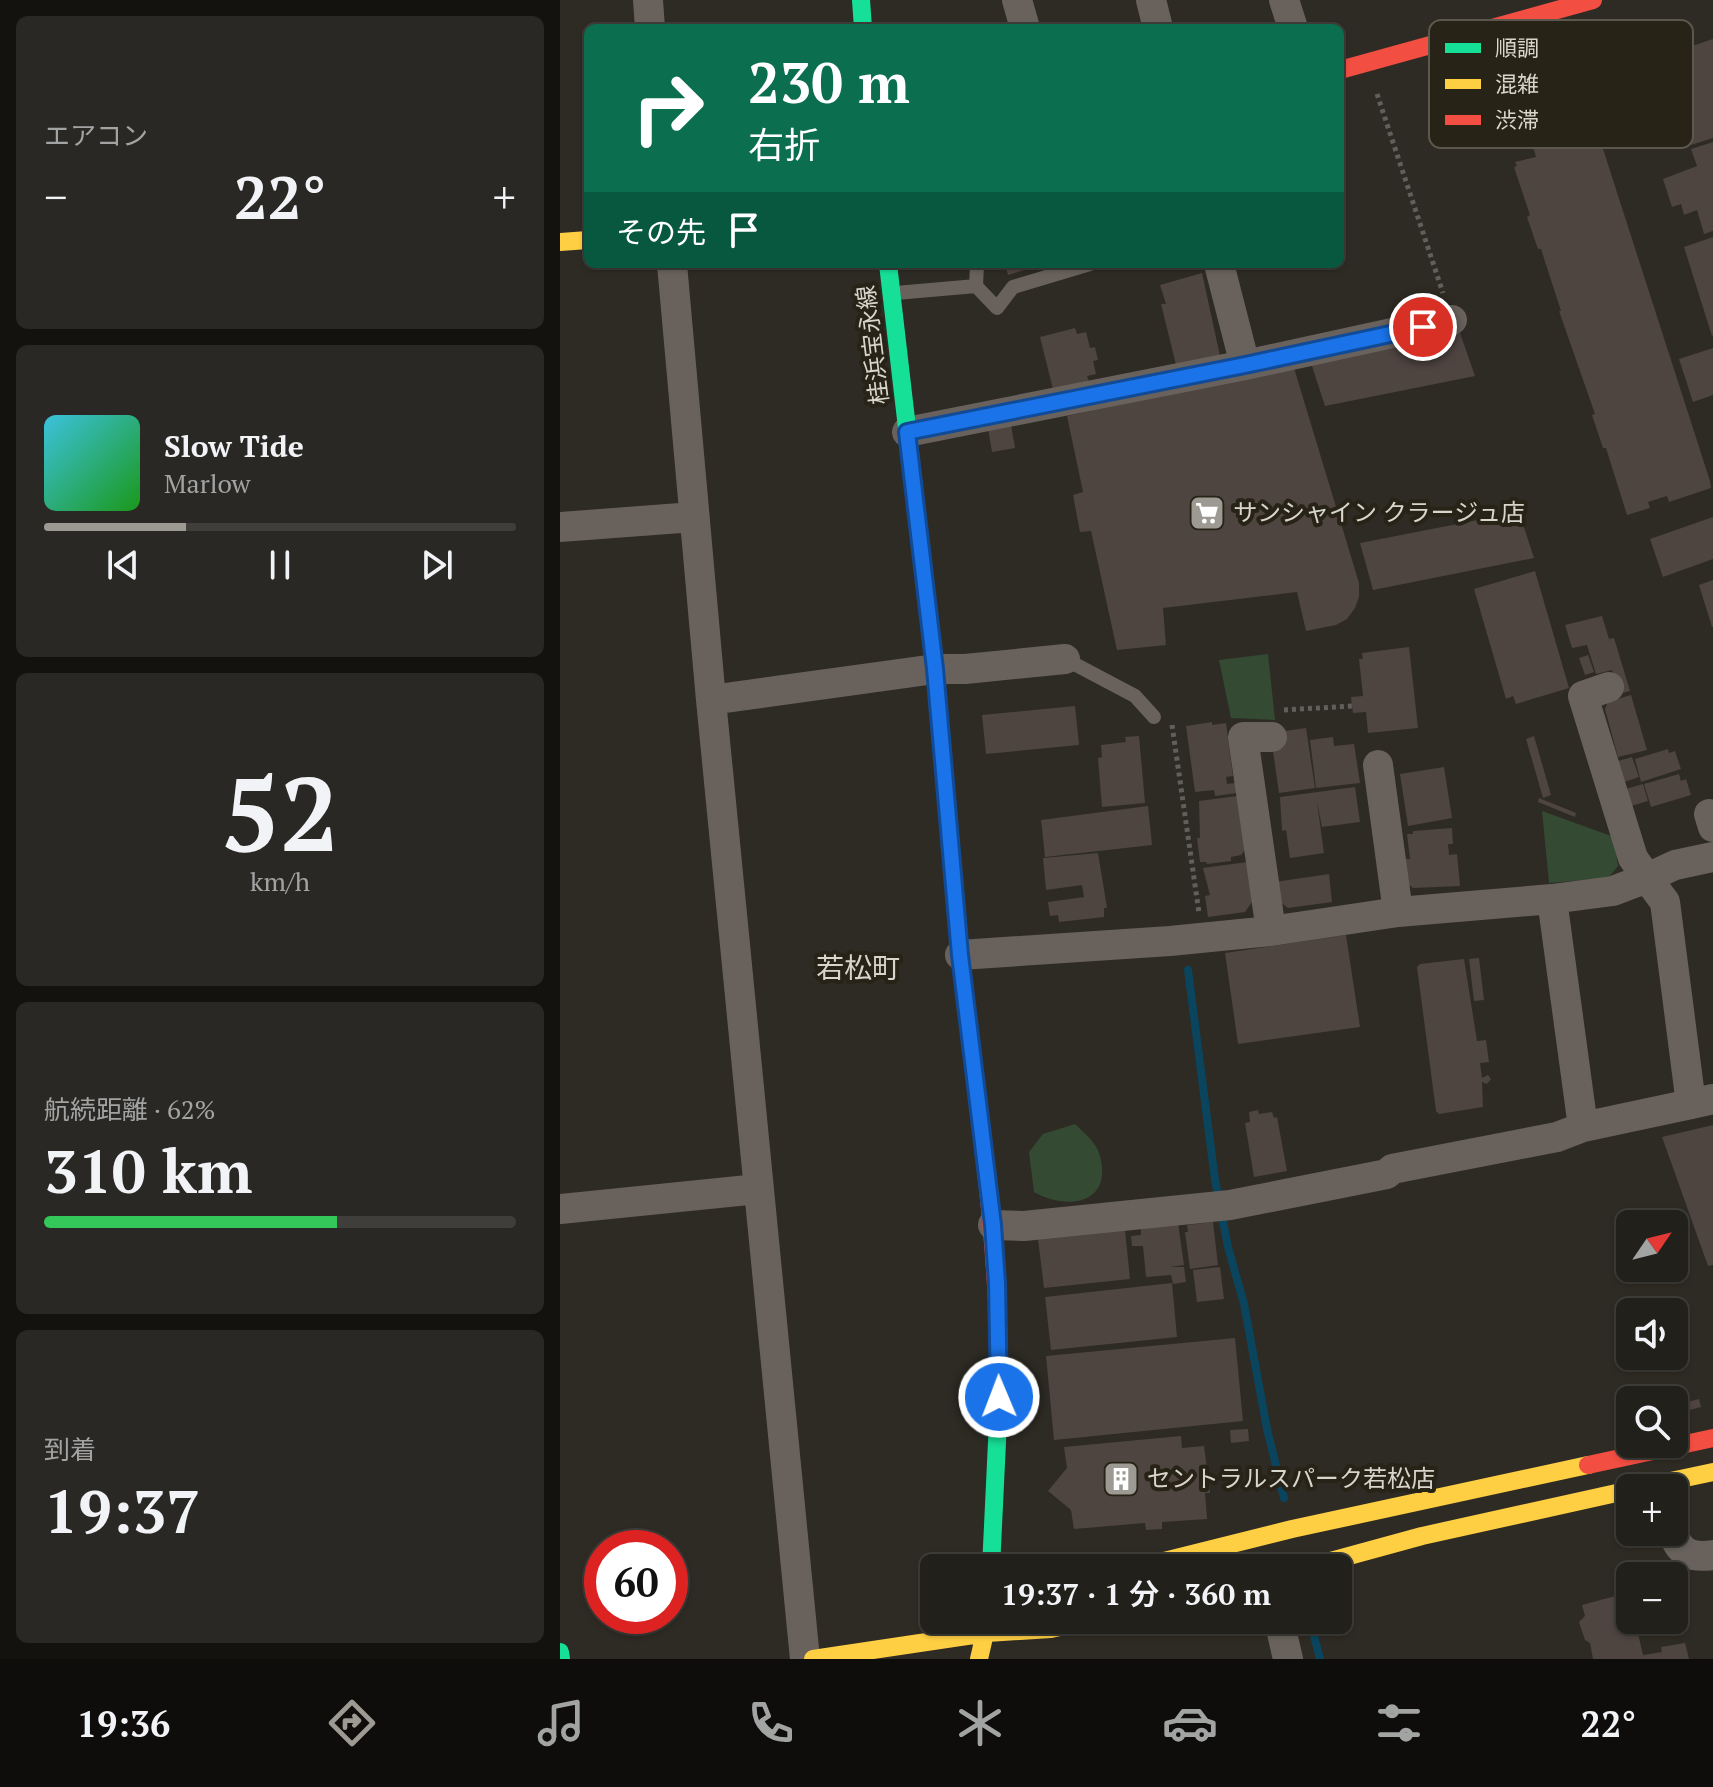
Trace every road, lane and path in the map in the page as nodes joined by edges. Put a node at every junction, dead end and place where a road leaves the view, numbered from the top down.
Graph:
1 (648, 0) edge
2 (861, 0) edge
3 (1017, 0) edge
4 (1151, 0) edge
5 (1284, 0) edge
6 (1593, 0) edge
7 (1515, 11) edge
8 (1488, 20) edge
9 (650, 24) edge
10 (863, 24) edge
11 (1024, 24) edge
12 (1157, 24) edge
13 (1292, 24) edge
14 (1429, 40) edge
15 (1344, 69) edge
16 (1373, 84) dead end
17 (584, 240) edge
18 (560, 242) edge
19 (672, 268) edge
20 (888, 268) edge
21 (977, 268) edge
22 (1077, 268) edge
23 (1220, 268) edge
24 (976, 286) junction
25 (891, 293) junction
26 (1452, 320) joint
27 (1245, 365) junction
28 (907, 432) junction
29 (694, 517) junction
30 (560, 527) edge
31 (1065, 659) joint
32 (935, 669) junction
33 (1609, 687) dead end
34 (711, 700) junction
35 (1352, 706) dead end
36 (1154, 717) joint
37 (1277, 724) joint
38 (1378, 765) dead end
39 (1713, 857) edge
40 (1647, 878) junction
41 (1552, 899) junction
42 (1398, 912) junction
43 (1271, 931) junction
44 (1203, 938) junction
45 (960, 955) junction
46 (1702, 1102) edge
47 (1583, 1127) junction
48 (758, 1189) junction
49 (560, 1209) edge
50 (993, 1225) junction
51 (1713, 1438) edge
52 (1713, 1472) edge
53 (1688, 1478) edge
54 (1616, 1493) edge
55 (1679, 1546) edge
56 (992, 1554) edge
57 (1192, 1554) edge
58 (1352, 1555) edge
59 (1713, 1555) edge
60 (949, 1634) edge
61 (985, 1634) edge
62 (1282, 1634) edge
63 (560, 1652) edge
64 (561, 1659) edge
65 (805, 1659) edge
66 (813, 1659) edge
67 (979, 1659) edge
68 (1288, 1659) edge

1 - 9 street
2 - 10 street
3 - 11 street
4 - 12 street
5 - 13 street
6 - 7 street
7 - 8 street
14 - 15 street
16 - 26 path
17 - 18 street
19 - 29 street
20 - 25 street, 桂浜宝永線
21 - 24 lane
22 - 24 lane
23 - 27 street
24 - 25 lane
25 - 28 street, 桂浜宝永線
26 - 27 street
27 - 28 street
28 - 32 street, 桂浜宝永線
29 - 30 street
29 - 34 street
31 - 32 street
31 - 36 lane
32 - 34 street
32 - 45 street, 桂浜宝永線
33 - 40 street
34 - 48 street
35 - 37 path
36 - 44 path
37 - 43 street
38 - 42 street
39 - 40 street
40 - 41 street
40 - 46 street
41 - 42 street
41 - 47 street
42 - 43 street
43 - 44 street
44 - 45 street
45 - 50 street, 桂浜宝永線
46 - 47 street
47 - 50 street
48 - 49 street
48 - 65 street
50 - 56 street, 桂浜宝永線
51 - 57 street
52 - 53 street
54 - 58 street
55 - 59 street
60 - 66 street
61 - 67 street
62 - 68 street
63 - 64 street

